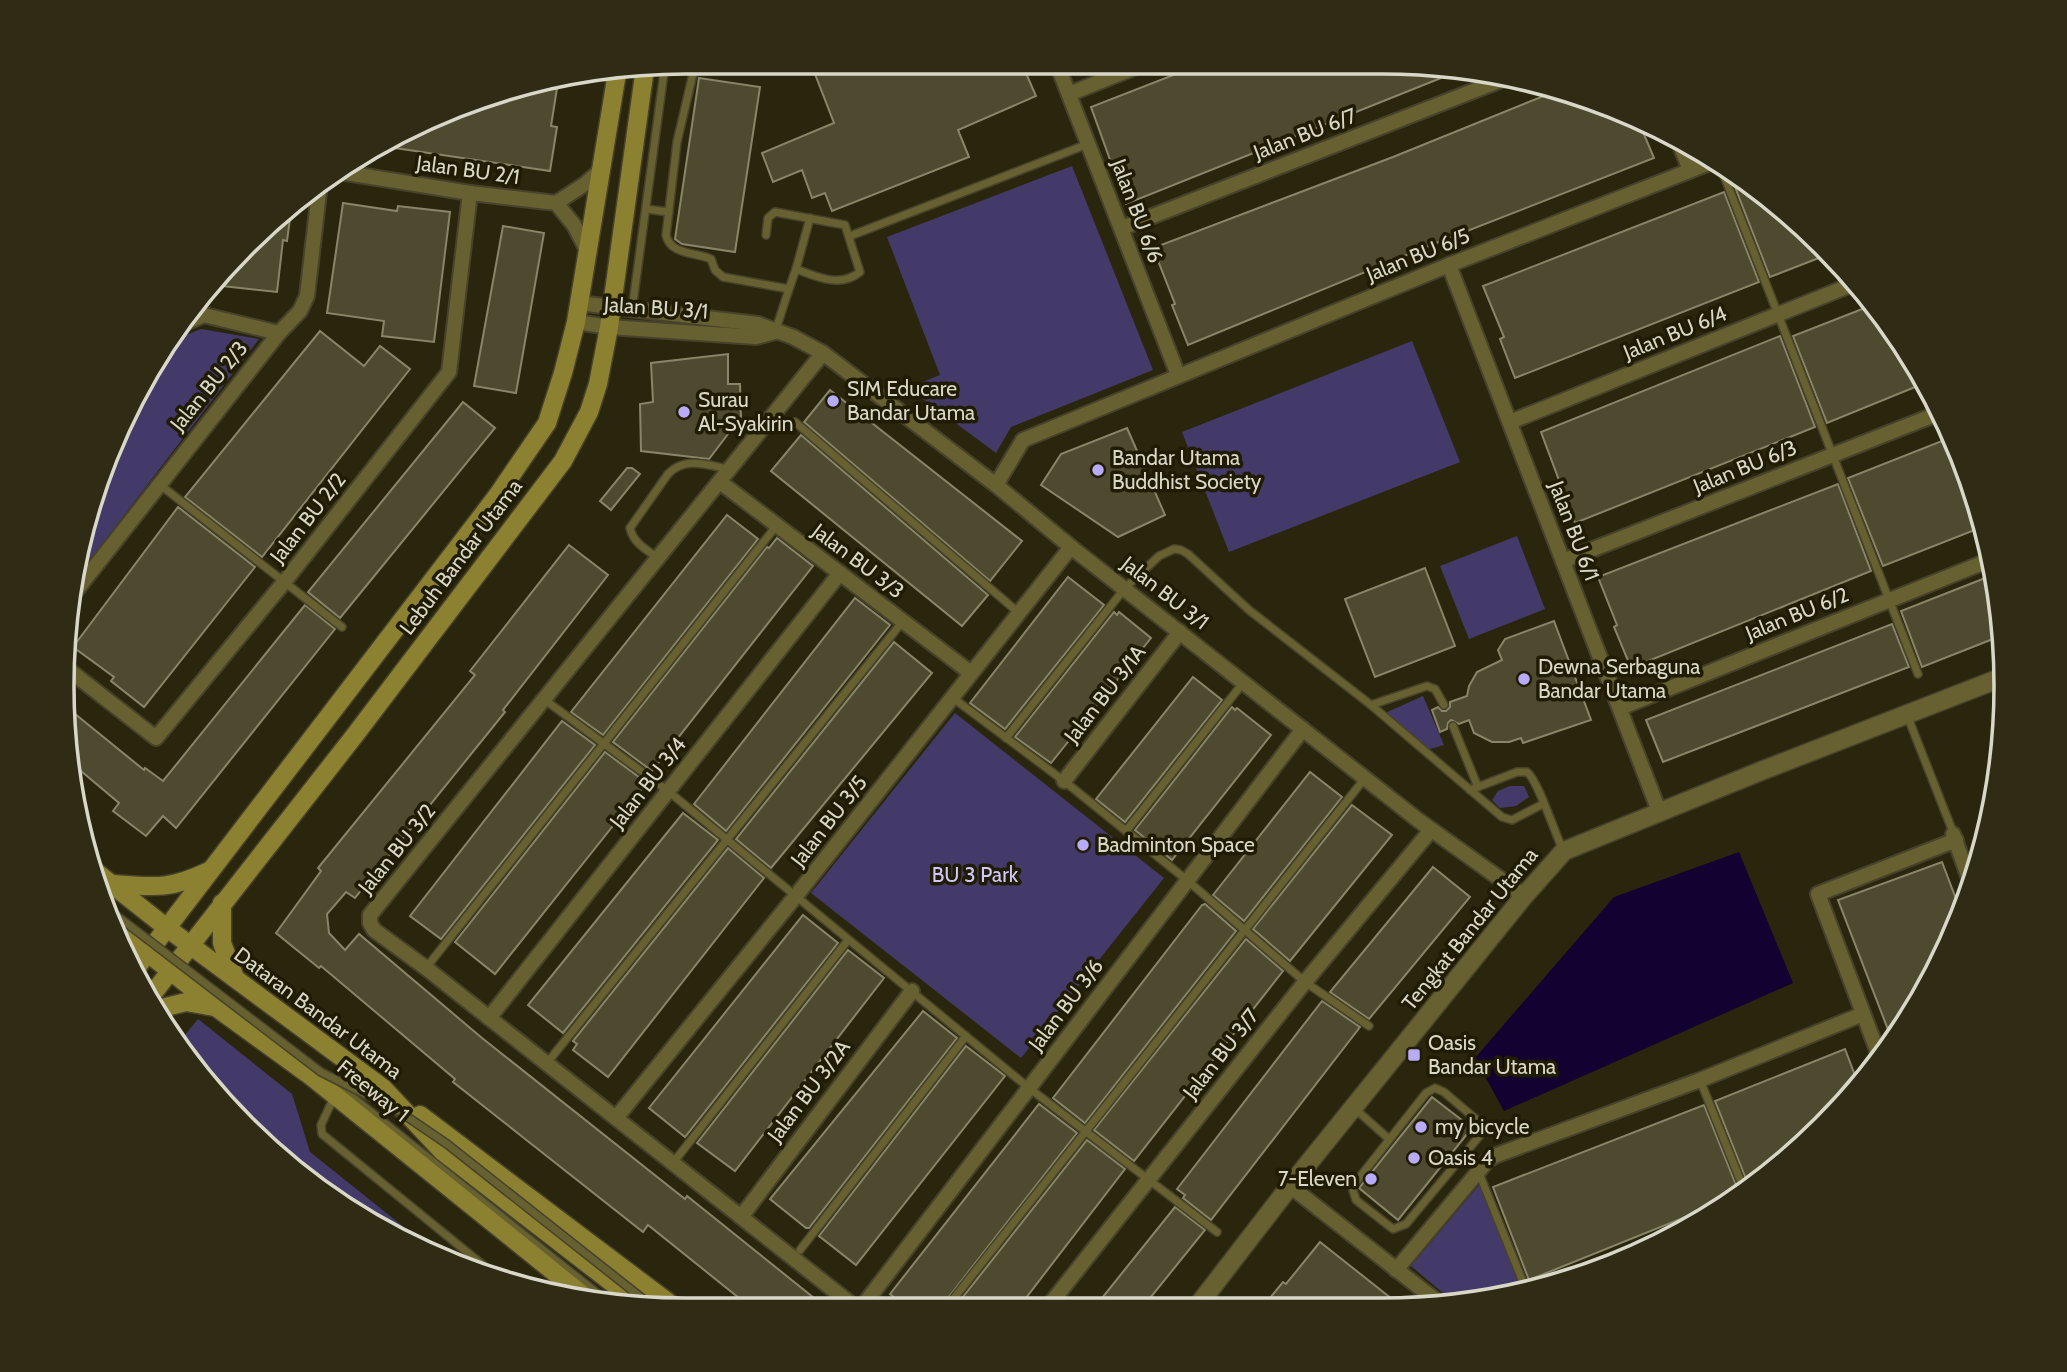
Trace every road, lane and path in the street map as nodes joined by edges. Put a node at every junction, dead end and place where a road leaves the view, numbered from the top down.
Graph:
1 (693, 73) edge
2 (1061, 73) edge
3 (1122, 73) edge
4 (664, 74) edge
5 (644, 75) edge
6 (616, 78) edge
7 (1492, 84) edge
8 (1069, 94) junction
9 (1088, 144) junction
10 (1684, 154) edge
11 (1702, 165) edge
12 (1690, 170) junction
13 (600, 171) junction
14 (351, 174) edge
15 (1726, 180) edge
16 (471, 193) junction
17 (319, 196) edge
18 (556, 204) junction
19 (646, 209) junction
20 (669, 212) junction
21 (810, 218) junction
22 (1122, 228) junction
23 (766, 235) dead end
24 (850, 236) junction
25 (587, 250) junction
26 (1449, 265) junction
27 (796, 269) junction
28 (1846, 287) edge
29 (789, 289) junction
30 (578, 303) junction
31 (612, 308) junction
32 (632, 310) junction
33 (1778, 314) junction
34 (196, 318) edge
35 (576, 322) junction
36 (609, 327) junction
37 (775, 332) junction
38 (279, 333) junction
39 (823, 353) junction
40 (1178, 375) junction
41 (1931, 416) edge
42 (795, 422) dead end
43 (1510, 422) junction
44 (1833, 455) junction
45 (730, 469) junction
46 (720, 482) junction
47 (158, 484) junction
48 (996, 485) junction
49 (777, 525) junction
50 (1071, 547) junction
51 (659, 559) junction
52 (1563, 561) junction
53 (1981, 563) edge
54 (841, 573) junction
55 (285, 581) junction
56 (83, 582) edge
57 (1125, 588) junction
58 (1889, 600) junction
59 (1019, 613) junction
60 (903, 621) junction
61 (342, 626) dead end
62 (1180, 632) junction
63 (971, 673) junction
64 (74, 674) edge
65 (1918, 674) dead end
66 (1994, 681) edge
67 (1244, 682) junction
68 (952, 697) junction
69 (545, 700) junction
70 (1371, 705) junction
71 (1444, 705) dead end
72 (1620, 708) junction
73 (1907, 715) junction
74 (1453, 726) dead end
75 (1303, 729) junction
76 (1006, 738) junction
77 (604, 744) junction
78 (1365, 778) junction
79 (1064, 781) junction
80 (1474, 788) junction
81 (668, 792) junction
82 (1543, 804) junction
83 (1659, 811) junction
84 (1432, 830) junction
85 (1126, 831) junction
86 (1954, 836) junction
87 (727, 840) junction
88 (1564, 851) junction
89 (212, 869) junction
90 (1966, 869) edge
91 (105, 878) edge
92 (1188, 881) junction
93 (112, 884) junction
94 (1524, 896) junction
95 (795, 897) junction
96 (222, 903) junction
97 (119, 917) edge
98 (167, 928) junction
99 (1244, 930) junction
100 (128, 937) edge
101 (848, 940) junction
102 (190, 945) junction
103 (148, 953) junction
104 (140, 963) edge
105 (426, 968) junction
106 (170, 970) junction
107 (235, 978) junction
108 (1305, 982) junction
109 (155, 990) edge
110 (912, 991) junction
111 (165, 1007) edge
112 (218, 1008) junction
113 (1863, 1014) junction
114 (489, 1018) junction
115 (1369, 1026) dead end
116 (966, 1036) junction
117 (1876, 1047) edge
118 (547, 1063) junction
119 (321, 1072) junction
120 (1700, 1080) junction
121 (383, 1088) junction
122 (1029, 1088) junction
123 (335, 1096) junction
124 (1354, 1108) junction
125 (617, 1118) junction
126 (1086, 1133) junction
127 (1389, 1139) junction
128 (673, 1163) junction
129 (1479, 1172) junction
130 (1149, 1179) junction
131 (1741, 1181) edge
132 (1290, 1186) junction
133 (741, 1217) junction
134 (1217, 1232) dead end
135 (800, 1250) dead end
136 (480, 1263) edge
137 (1396, 1270) junction
138 (1523, 1282) edge
139 (574, 1288) edge
140 (595, 1291) edge
141 (628, 1295) edge
142 (640, 1296) edge
143 (1430, 1296) edge
144 (662, 1297) edge
145 (844, 1298) edge
146 (869, 1298) edge
147 (954, 1298) edge
148 (1055, 1298) edge
149 (1204, 1298) edge

1 - 20 lane
2 - 8 street, Jalan BU 6/6
3 - 8 street
4 - 19 lane
5 - 31 main road, Lebuh Bandar Utama
6 - 13 main road, Lebuh Bandar Utama
7 - 22 street, Jalan BU 6/7
8 - 9 street, Jalan BU 6/6
9 - 22 street, Jalan BU 6/6
9 - 24 lane
10 - 12 street
11 - 12 street, Jalan BU 6/5
12 - 26 street, Jalan BU 6/5
13 - 18 street
13 - 25 main road, Lebuh Bandar Utama
14 - 16 street, Jalan BU 2/1
15 - 33 lane
16 - 18 street, Jalan BU 2/1
16 - 55 street, Jalan BU 2/2
17 - 38 street, Jalan BU 2/3
18 - 25 street
19 - 20 lane
19 - 32 lane
20 - 29 lane
21 - 23 lane
21 - 24 lane
21 - 27 lane
22 - 40 street, Jalan BU 6/6
24 - 27 lane
25 - 30 main road, Lebuh Bandar Utama
26 - 40 street, Jalan BU 6/5
26 - 43 street, Jalan BU 6/1
27 - 29 lane
28 - 33 street, Jalan BU 6/4
29 - 37 lane
30 - 31 street, Jalan BU 3/1
30 - 35 main road, Lebuh Bandar Utama
31 - 32 street, Jalan BU 3/1
31 - 36 main road, Lebuh Bandar Utama
32 - 37 street, Jalan BU 3/1
33 - 43 street, Jalan BU 6/4
33 - 44 lane
34 - 38 street
35 - 36 street, Jalan BU 3/1
35 - 89 main road, Lebuh Bandar Utama
36 - 37 street, Jalan BU 3/1
36 - 96 main road, Lebuh Bandar Utama
37 - 39 street, Jalan BU 3/1
38 - 47 street, Jalan BU 2/3
39 - 45 street, Jalan BU 3/2
39 - 48 street, Jalan BU 3/1
40 - 48 street, Jalan BU 6/5
41 - 44 street, Jalan BU 6/3
42 - 59 lane
43 - 52 street, Jalan BU 6/1
44 - 52 street, Jalan BU 6/3
44 - 58 lane
45 - 46 street, Jalan BU 3/2
45 - 51 lane
46 - 49 street, Jalan BU 3/3
46 - 51 street, Jalan BU 3/2
47 - 55 lane
47 - 56 street, Jalan BU 2/3
48 - 50 street, Jalan BU 3/1
49 - 54 street, Jalan BU 3/3
49 - 77 lane
50 - 57 street, Jalan BU 3/1
50 - 59 street, Jalan BU 3/5
51 - 69 street, Jalan BU 3/2
52 - 72 street, Jalan BU 6/1
53 - 58 street, Jalan BU 6/2
54 - 60 street, Jalan BU 3/3
54 - 81 street, Jalan BU 3/4
55 - 61 lane
55 - 64 street, Jalan BU 2/2
57 - 62 street, Jalan BU 3/1
57 - 70 lane
57 - 76 lane
58 - 65 lane
58 - 72 street, Jalan BU 6/2
59 - 63 street, Jalan BU 3/5
60 - 63 street, Jalan BU 3/3
60 - 87 lane
62 - 67 street, Jalan BU 3/1
62 - 79 street, Jalan BU 3/1A
63 - 68 street, Jalan BU 3/5
66 - 73 street, Tengkat Bandar Utama
67 - 75 street, Jalan BU 3/1
67 - 85 lane
68 - 76 lane
68 - 95 street, Jalan BU 3/5
69 - 77 lane
69 - 105 street, Jalan BU 3/2
70 - 71 lane
70 - 80 lane
72 - 83 street, Jalan BU 6/1
73 - 83 street, Tengkat Bandar Utama
73 - 86 lane
74 - 80 lane
75 - 78 street, Jalan BU 3/1
75 - 92 street, Jalan BU 3/6
76 - 79 lane
77 - 81 lane
77 - 105 lane
78 - 84 street, Jalan BU 3/1
78 - 99 lane
79 - 85 lane
80 - 82 lane
80 - 82 lane
81 - 87 lane
81 - 114 street, Jalan BU 3/4
82 - 88 lane
83 - 88 street, Tengkat Bandar Utama
84 - 94 street, Jalan BU 3/1
84 - 108 street, Jalan BU 3/7
85 - 92 lane
86 - 90 street
86 - 113 street
87 - 95 lane
87 - 118 lane
88 - 94 street, Tengkat Bandar Utama
89 - 93 main road
89 - 98 main road, Lebuh Bandar Utama
91 - 93 main road, Dataran Bandar Utama
92 - 99 lane
92 - 122 street, Jalan BU 3/6
93 - 98 main road, Dataran Bandar Utama
94 - 124 street, Tengkat Bandar Utama
95 - 101 lane
95 - 125 street, Jalan BU 3/5
96 - 102 main road, Lebuh Bandar Utama
96 - 107 main road
97 - 119 lane, Freeway 1, bridge
98 - 102 main road, Dataran Bandar Utama
98 - 103 main road, Lebuh Bandar Utama
99 - 108 lane
99 - 126 lane
100 - 103 main road
101 - 110 lane
101 - 128 lane
102 - 106 main road, Lebuh Bandar Utama
102 - 107 main road, Dataran Bandar Utama
103 - 104 main road, Lebuh Bandar Utama
103 - 106 main road
105 - 114 street, Jalan BU 3/2
106 - 109 main road, Lebuh Bandar Utama
106 - 112 main road
107 - 121 main road, Dataran Bandar Utama
108 - 115 lane
108 - 130 street, Jalan BU 3/7
110 - 116 lane
110 - 133 street, Jalan BU 3/2A
111 - 112 main road
112 - 123 main road
113 - 117 street
113 - 120 street
114 - 118 street, Jalan BU 3/2
116 - 122 lane
116 - 135 lane
118 - 125 street, Jalan BU 3/2
119 - 140 lane, Freeway 1, bridge
119 - 142 lane, bridge
120 - 129 street
120 - 131 lane
121 - 141 main road, Dataran Bandar Utama
121 - 144 main road
122 - 126 lane
122 - 146 street, Jalan BU 3/6
123 - 136 lane
123 - 139 main road
124 - 127 lane
124 - 132 street, Tengkat Bandar Utama
125 - 128 street, Jalan BU 3/2
126 - 130 lane
126 - 147 lane
127 - 127 lane
128 - 133 street, Jalan BU 3/2
129 - 137 street
129 - 138 lane
130 - 134 lane
130 - 148 street, Jalan BU 3/7
132 - 137 street
132 - 149 street, Tengkat Bandar Utama
133 - 145 street, Jalan BU 3/2
137 - 143 street

